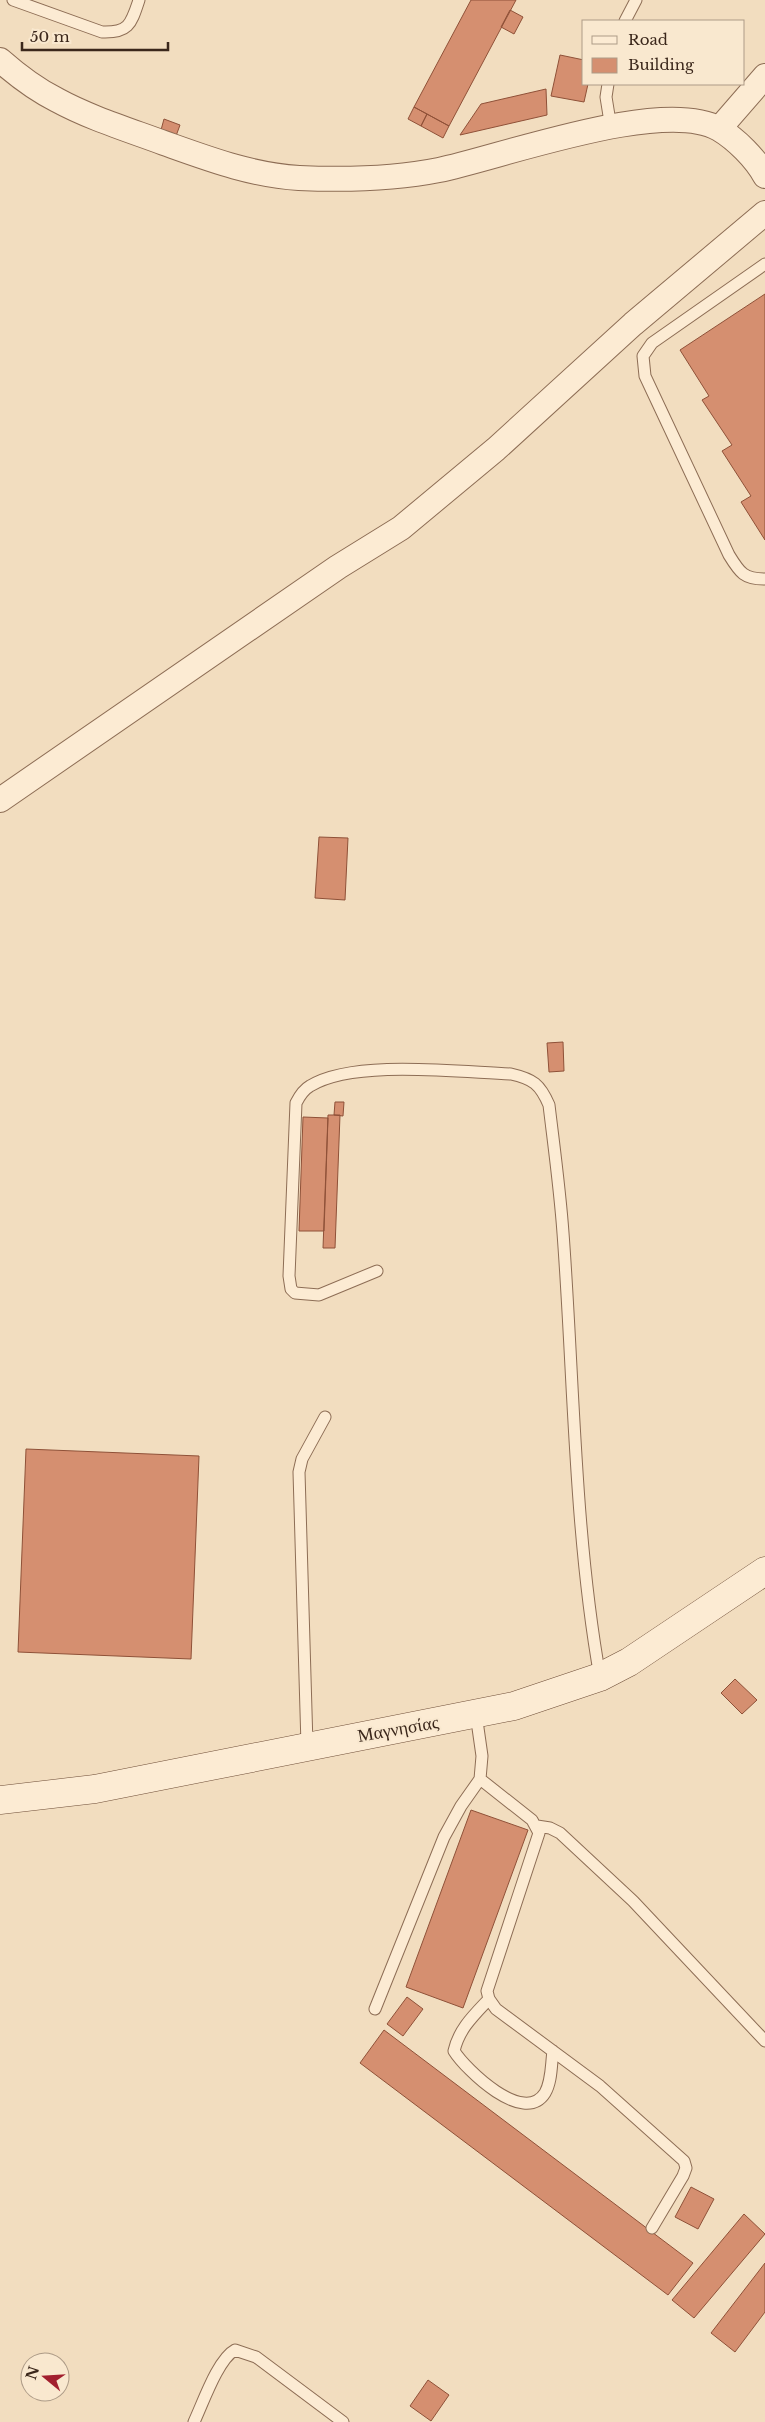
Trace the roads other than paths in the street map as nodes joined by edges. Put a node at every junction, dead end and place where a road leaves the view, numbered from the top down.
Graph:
1 (13, 0) edge
2 (140, 0) edge
3 (636, 0) edge
4 (626, 20) edge
5 (0, 60) edge
6 (765, 76) edge
7 (608, 85) edge
8 (612, 128) junction
9 (719, 129) junction
10 (765, 176) edge
11 (765, 213) edge
12 (765, 264) edge
13 (765, 579) edge
14 (0, 800) edge
15 (377, 1271) dead end
16 (326, 1417) dead end
17 (765, 1571) edge
18 (600, 1677) junction
19 (476, 1714) junction
20 (307, 1745) junction
21 (480, 1779) junction
22 (0, 1800) edge
23 (537, 1826) junction
24 (489, 1999) junction
25 (375, 2009) dead end
26 (765, 2041) edge
27 (553, 2051) junction
28 (652, 2228) dead end
29 (194, 2422) edge
30 (343, 2422) edge

1 - 2 lane
3 - 4 lane
5 - 8 street
6 - 9 street
7 - 8 lane
8 - 9 street
9 - 10 street
11 - 14 street
12 - 13 lane
15 - 18 lane
16 - 20 lane
17 - 18 street, Μαγνησίας
18 - 19 street, Μαγνησίας
19 - 20 street, Μαγνησίας
19 - 21 lane
20 - 22 street, Μαγνησίας
21 - 23 lane
21 - 25 lane
23 - 24 lane
23 - 26 lane
24 - 27 lane
24 - 27 lane
27 - 28 lane
29 - 30 lane

